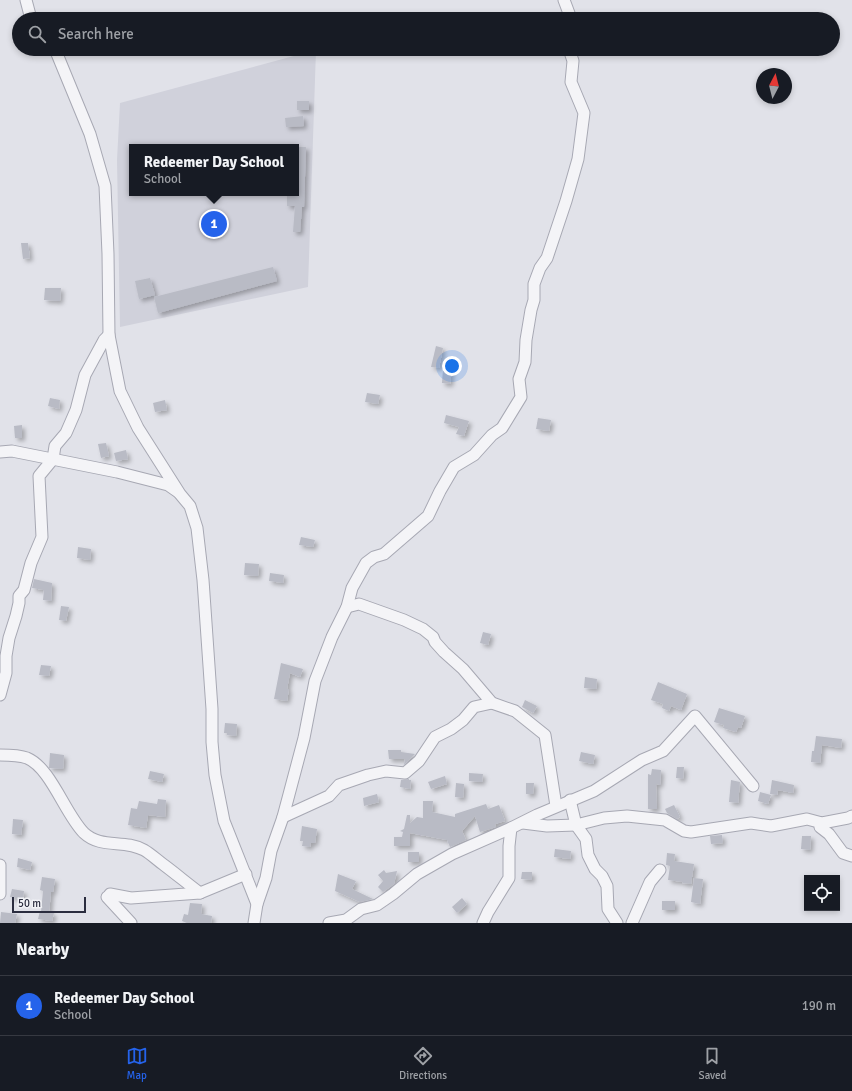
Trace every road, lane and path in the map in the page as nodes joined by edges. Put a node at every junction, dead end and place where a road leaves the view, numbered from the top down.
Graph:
1 (26, 0) edge
2 (564, 0) edge
3 (29, 12) edge
4 (568, 12) edge
5 (58, 56) edge
6 (571, 56) edge
7 (109, 335) junction
8 (0, 452) edge
9 (53, 459) junction
10 (180, 494) junction
11 (347, 607) junction
12 (3, 674) edge
13 (0, 695) edge
14 (492, 703) junction
15 (0, 755) edge
16 (753, 786) dead end
17 (570, 800) junction
18 (556, 806) junction
19 (852, 816) edge
20 (283, 817) junction
21 (523, 823) junction
22 (576, 825) junction
23 (820, 827) dead end
24 (511, 828) junction
25 (852, 856) edge
26 (0, 866) edge
27 (660, 870) dead end
28 (246, 874) junction
29 (200, 893) junction
30 (0, 894) edge
31 (257, 904) junction
32 (346, 922) edge
33 (131, 923) edge
34 (254, 923) edge
35 (329, 923) edge
36 (483, 923) edge
37 (617, 923) edge
38 (632, 923) edge

1 - 3 street
2 - 4 street
5 - 7 street
6 - 11 street
7 - 9 street
7 - 10 street
8 - 9 street
9 - 10 street
9 - 12 street
10 - 28 street
11 - 14 street
11 - 20 street
12 - 13 street
14 - 18 street
14 - 20 street
15 - 29 street
16 - 17 street
17 - 18 street
17 - 22 street
18 - 21 street
19 - 22 street
20 - 31 street
21 - 22 street
21 - 24 street
22 - 37 street
23 - 25 street
24 - 32 street
24 - 36 street
26 - 30 street
27 - 38 street
28 - 29 street
28 - 31 street
29 - 33 street
31 - 34 street
32 - 35 street

